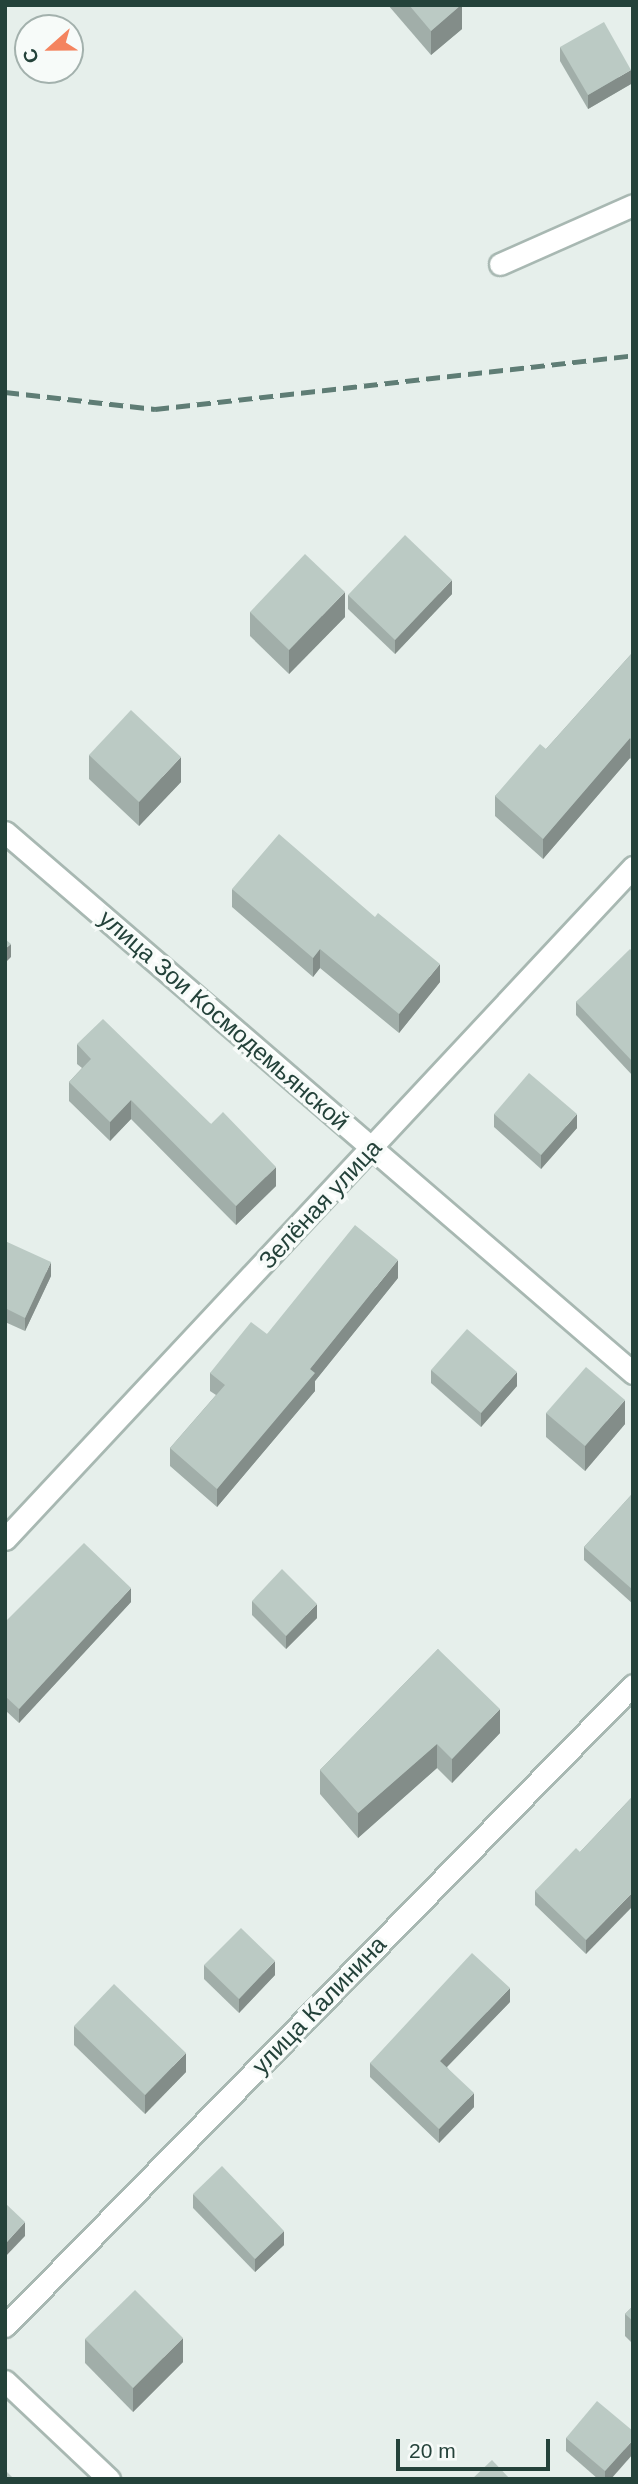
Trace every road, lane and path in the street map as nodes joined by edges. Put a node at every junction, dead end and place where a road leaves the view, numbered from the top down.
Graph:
1 (633, 205) edge
2 (500, 264) dead end
3 (5, 832) edge
4 (633, 867) edge
5 (373, 1148) junction
6 (633, 1373) edge
7 (5, 1539) edge
8 (633, 1685) edge
9 (5, 2326) edge
10 (5, 2381) edge
11 (109, 2479) edge

1 - 2 street
3 - 5 street, улица Зои Космодемьянской
4 - 5 street, Зелёная улица
5 - 6 street, улица Зои Космодемьянской
5 - 7 street, Зелёная улица
8 - 9 street, улица Калинина
10 - 11 street

